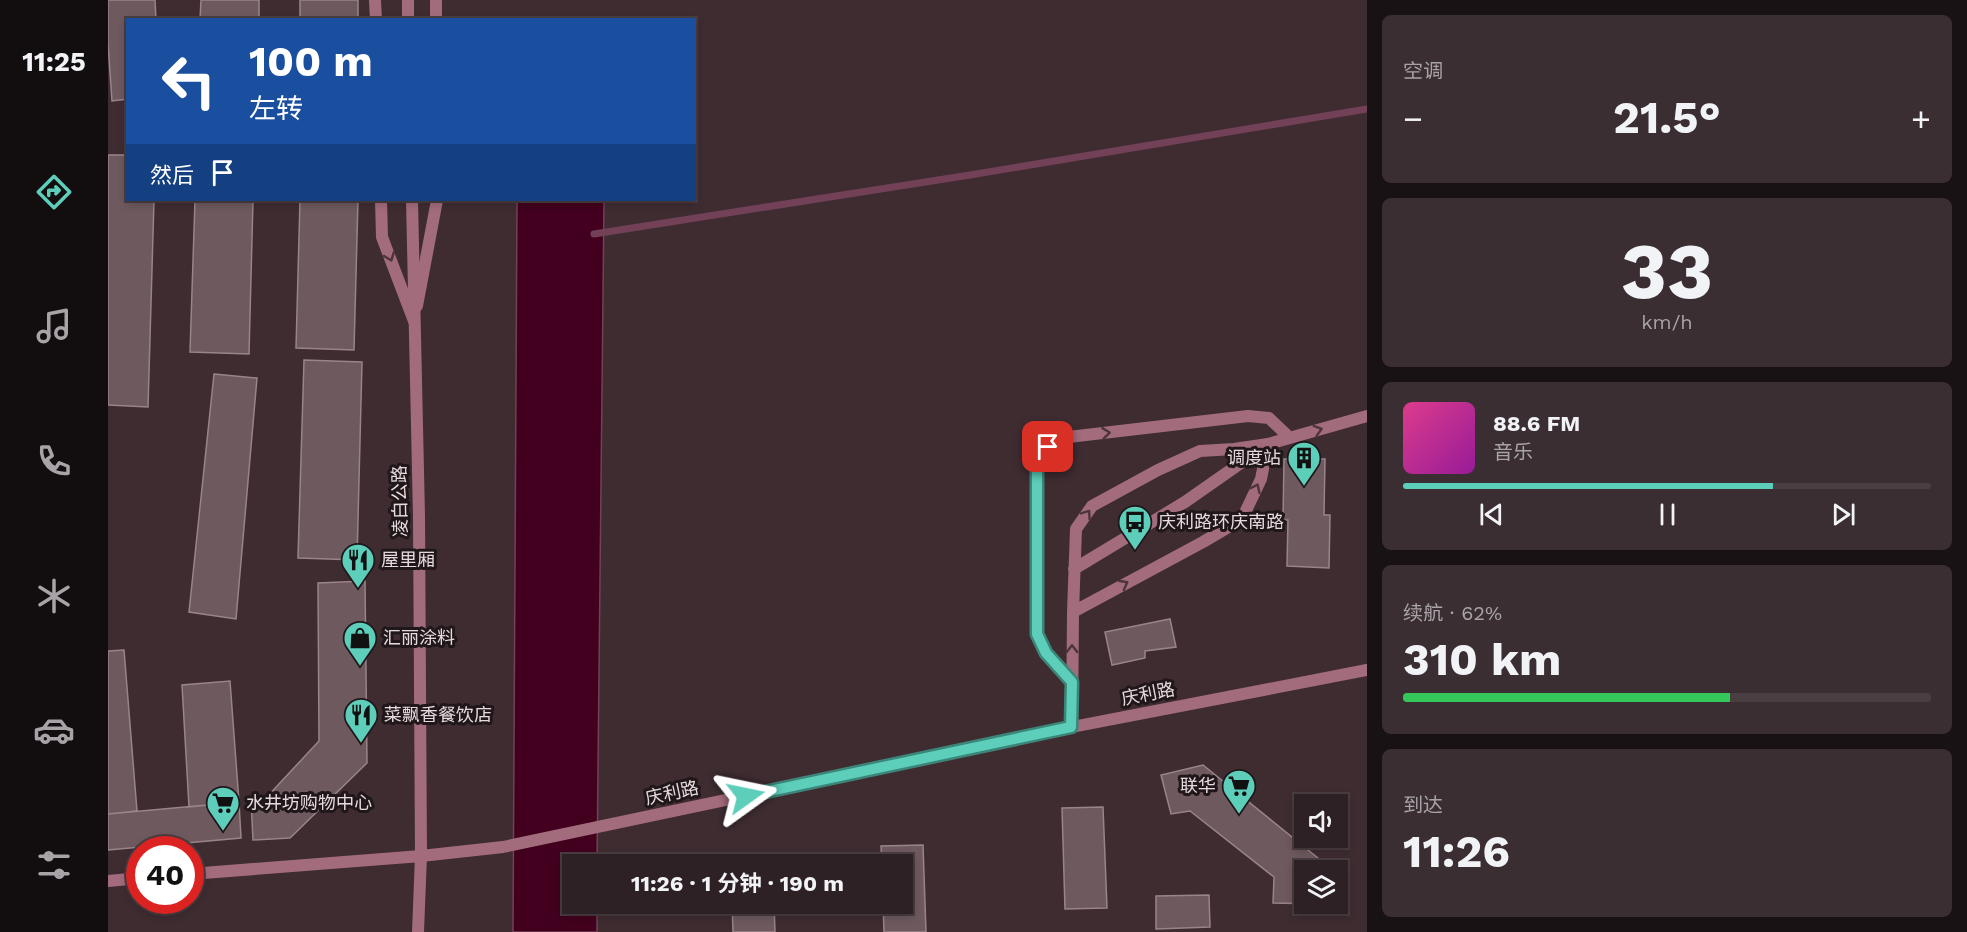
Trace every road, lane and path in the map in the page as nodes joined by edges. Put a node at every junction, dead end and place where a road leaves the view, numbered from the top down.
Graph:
1 (375, 0) edge
2 (408, 0) edge
3 (436, 0) edge
4 (376, 18) edge
5 (408, 18) edge
6 (436, 18) edge
7 (381, 201) edge
8 (412, 201) edge
9 (437, 201) edge
10 (414, 322) junction
11 (1367, 416) edge
12 (1290, 438) junction
13 (1269, 444) junction
14 (1074, 569) junction
15 (1073, 612) junction
16 (1367, 670) edge
17 (1072, 682) junction
18 (1071, 727) junction
19 (421, 856) junction
20 (204, 873) edge
21 (126, 879) edge
22 (108, 881) edge
23 (418, 932) edge

1 - 4 street
2 - 5 street
3 - 6 street
7 -> 10 street, 凌白公路
8 - 10 street, 凌白公路
9 - 10 street, 凌白公路
10 - 19 street, 凌白公路
12 -> 11 street
12 - 13 street
17 -> 12 street
13 - 14 street
14 -> 13 street
15 -> 13 street
14 - 15 street
17 -> 15 street
16 - 18 street, 庆利路
17 - 18 street
18 - 19 street, 庆利路
19 - 20 street, 庆利路
19 - 23 street, 凌白公路
21 - 22 street

